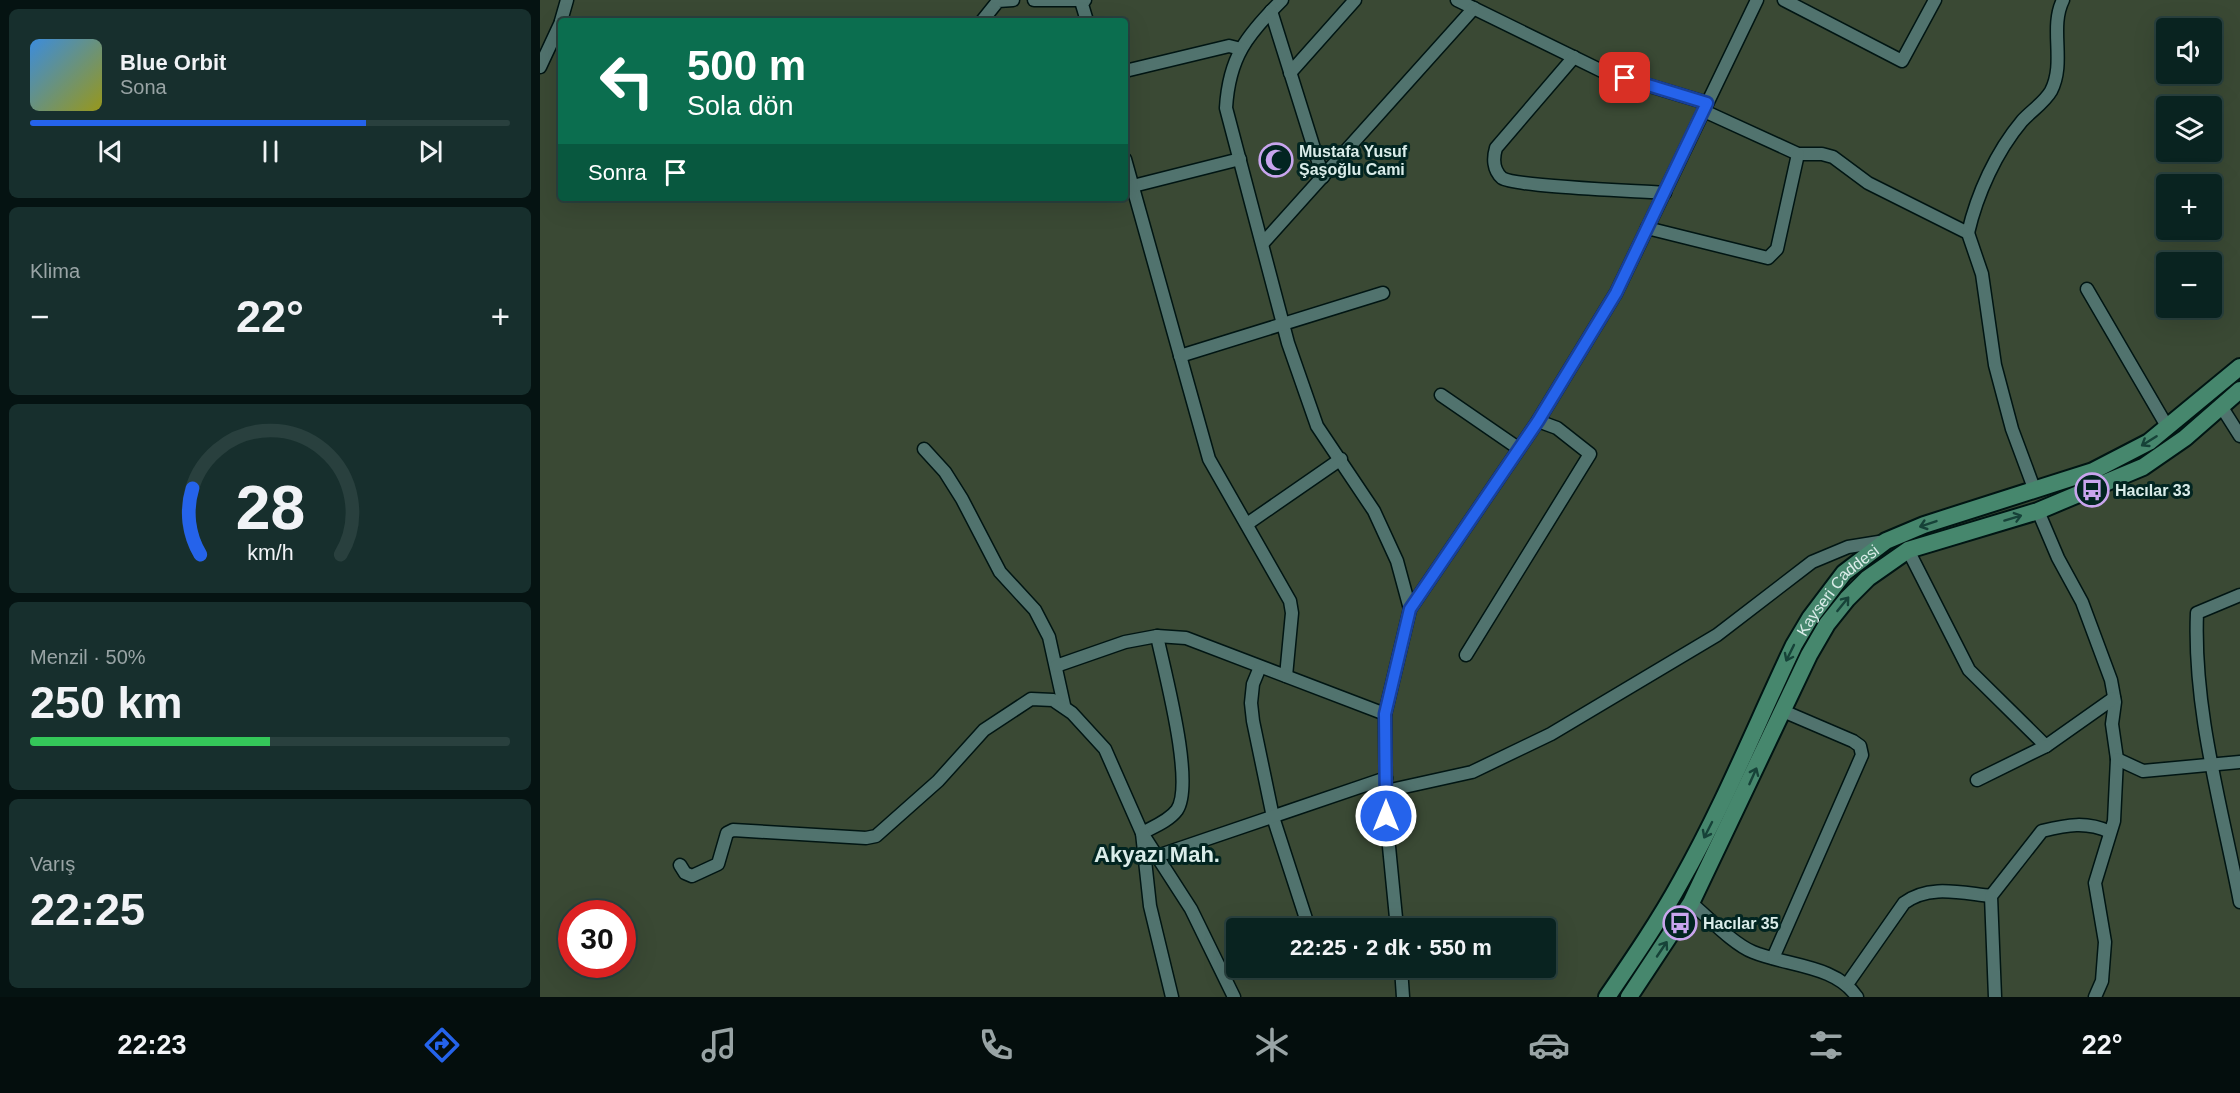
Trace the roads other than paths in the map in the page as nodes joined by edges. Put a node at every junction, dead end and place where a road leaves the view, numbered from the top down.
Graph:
1 (567, 0) edge
2 (1013, 0) edge
3 (1034, 0) edge
4 (1083, 0) edge
5 (1355, 0) edge
6 (1457, 0) edge
7 (1757, 0) edge
8 (1784, 0) edge
9 (1935, 0) edge
10 (2063, 0) edge
11 (994, 1) edge
12 (1277, 4) edge
13 (1474, 8) junction
14 (562, 18) edge
15 (984, 18) edge
16 (1086, 18) edge
17 (558, 28) edge
18 (1241, 49) junction
19 (1574, 57) junction
20 (540, 67) edge
21 (1128, 69) edge
22 (1290, 73) junction
23 (1706, 107) junction
24 (1798, 154) junction
25 (1240, 159) junction
26 (1128, 171) edge
27 (1323, 177) junction
28 (1132, 186) junction
29 (1665, 192) junction
30 (1647, 228) junction
31 (1968, 233) junction
32 (1263, 243) junction
33 (2086, 289) dead end
34 (1383, 293) dead end
35 (1283, 323) junction
36 (1180, 356) junction
37 (2240, 367) edge
38 (2240, 390) edge
39 (1441, 395) dead end
40 (2221, 406) junction
41 (1538, 421) junction
42 (2168, 428) junction
43 (2240, 436) edge
44 (1518, 448) junction
45 (924, 449) dead end
46 (1341, 459) junction
47 (2035, 491) junction
48 (2038, 511) junction
49 (1247, 524) junction
50 (1886, 541) junction
51 (1908, 550) junction
52 (2240, 595) edge
53 (1410, 609) junction
54 (1157, 636) junction
55 (1466, 655) dead end
56 (1056, 666) junction
57 (1260, 667) junction
58 (1286, 676) junction
59 (2114, 698) junction
60 (1064, 705) junction
61 (1783, 711) junction
62 (1385, 714) junction
63 (2046, 746) junction
64 (2116, 759) junction
65 (2240, 762) edge
66 (2213, 766) junction
67 (1386, 778) junction
68 (1977, 780) dead end
69 (1386, 791) junction
70 (1273, 817) junction
71 (2110, 832) junction
72 (1142, 833) junction
73 (1157, 856) junction
74 (680, 865) dead end
75 (1991, 896) junction
76 (2240, 902) edge
77 (1691, 903) junction
78 (1306, 918) edge
79 (1396, 918) edge
80 (1773, 958) junction
81 (1402, 978) edge
82 (1848, 983) junction
83 (1172, 997) edge
84 (1234, 997) edge
85 (1403, 997) edge
86 (1607, 997) edge
87 (1629, 997) edge
88 (1857, 997) edge
89 (1995, 997) edge
90 (2095, 997) edge

1 - 14 street
2 - 11 street
3 - 4 street
4 - 16 street
5 - 22 street
6 - 13 street
7 - 23 street
8 - 9 street
10 - 31 street
11 - 15 street
12 - 18 street
12 - 22 street
13 - 19 street
13 - 27 street
17 - 20 street
18 - 21 street
18 - 25 street
19 - 23 street
19 - 29 street
22 - 27 street
23 - 24 street
23 - 29 street
24 - 30 street
24 - 31 street
25 - 28 street
25 - 32 street
26 - 28 street
27 - 32 street
28 - 36 street
29 - 30 street
30 - 41 street
31 - 47 street
32 - 35 street
33 - 42 street
34 - 35 street
35 - 36 street
35 - 46 street
36 - 49 street
37 - 42 main road, Kayseri Caddesi
38 - 40 main road, Kayseri Caddesi
39 - 44 street
40 - 43 street
40 - 48 main road, Kayseri Caddesi
41 - 44 street
41 - 55 street
42 -> 47 main road, Kayseri Caddesi
44 - 53 street
45 - 56 street
46 - 49 street
46 - 53 street
47 -> 50 main road, Kayseri Caddesi
51 -> 48 main road, Kayseri Caddesi
48 - 59 street
49 - 58 street
50 - 69 street
50 -> 86 main road, Kayseri Caddesi
61 -> 51 main road, Kayseri Caddesi
51 - 63 street
52 - 66 street
53 - 62 street
54 - 56 street
54 - 57 street
54 - 72 street
56 - 60 street
57 - 58 street
57 - 70 street
58 - 62 street
59 - 63 street
59 - 64 street
60 - 72 street
60 - 74 street
77 -> 61 main road, Kayseri Caddesi
61 - 80 street
62 - 67 street
63 - 68 street
64 - 66 street
64 - 71 street
65 - 66 street
66 - 76 street
67 - 69 street
67 - 70 street
69 - 79 street
70 - 73 street
70 - 78 street
71 - 75 street
71 - 90 street
72 - 73 street
72 - 83 street
73 - 84 street
75 - 82 street
75 - 89 street
77 - 80 street
87 -> 77 main road, Kayseri Caddesi
80 - 82 street
81 - 85 street
82 - 88 street

